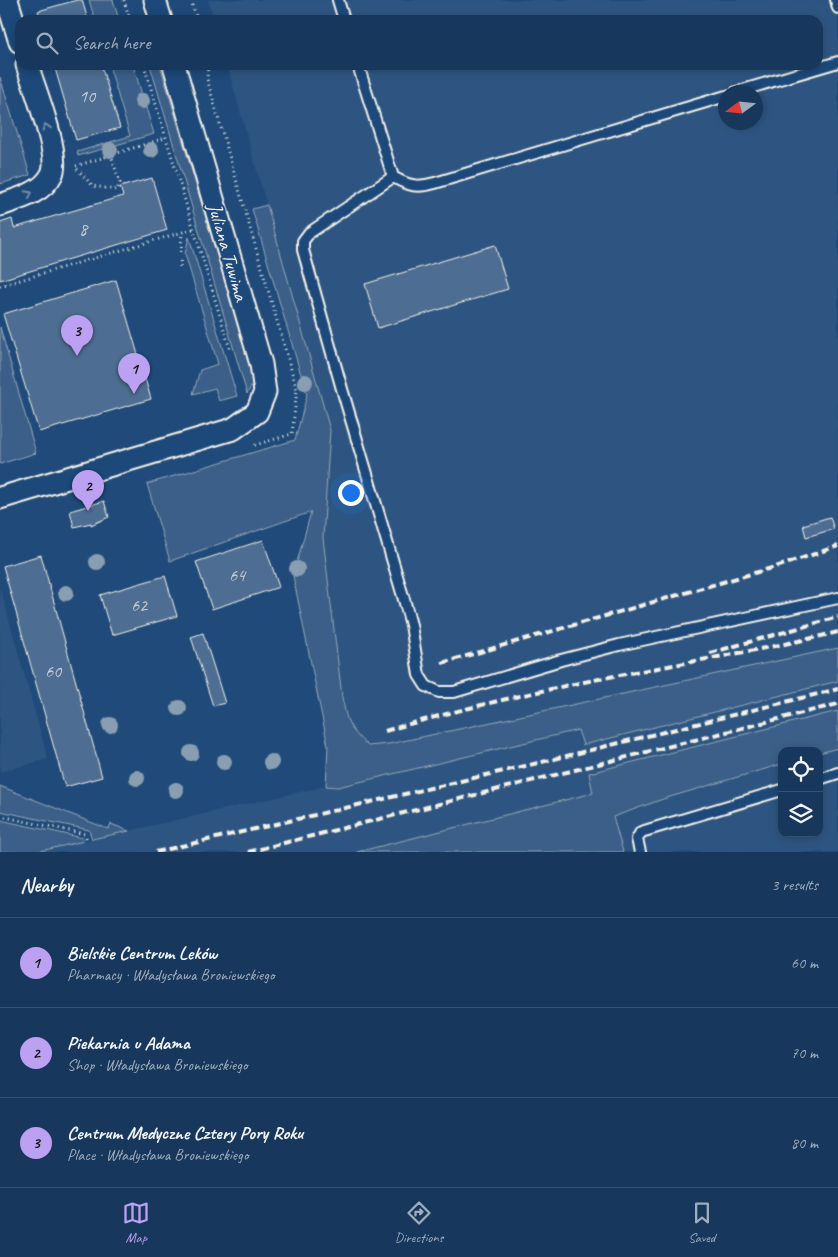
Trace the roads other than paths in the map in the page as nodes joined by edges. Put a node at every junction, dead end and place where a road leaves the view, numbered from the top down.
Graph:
1 (7, 0) edge
2 (155, 0) edge
3 (338, 0) edge
4 (836, 0) edge
5 (838, 8) edge
6 (160, 15) edge
7 (342, 15) edge
8 (15, 26) edge
9 (838, 62) edge
10 (823, 66) edge
11 (29, 70) edge
12 (175, 70) edge
13 (360, 70) edge
14 (811, 70) edge
15 (760, 85) edge
16 (718, 98) edge
17 (393, 177) junction
18 (0, 205) edge
19 (0, 498) edge
20 (838, 598) edge
21 (838, 773) edge
22 (823, 778) edge
23 (778, 791) edge
24 (640, 852) edge

1 - 8 street
2 - 6 street
3 - 7 lane
4 - 5 lane
9 - 10 lane
18 -> 11 street
12 - 19 street, Juliana Tuwima
13 - 17 lane
14 - 15 lane
16 - 17 lane
17 - 20 lane
21 - 22 lane
23 - 24 lane

